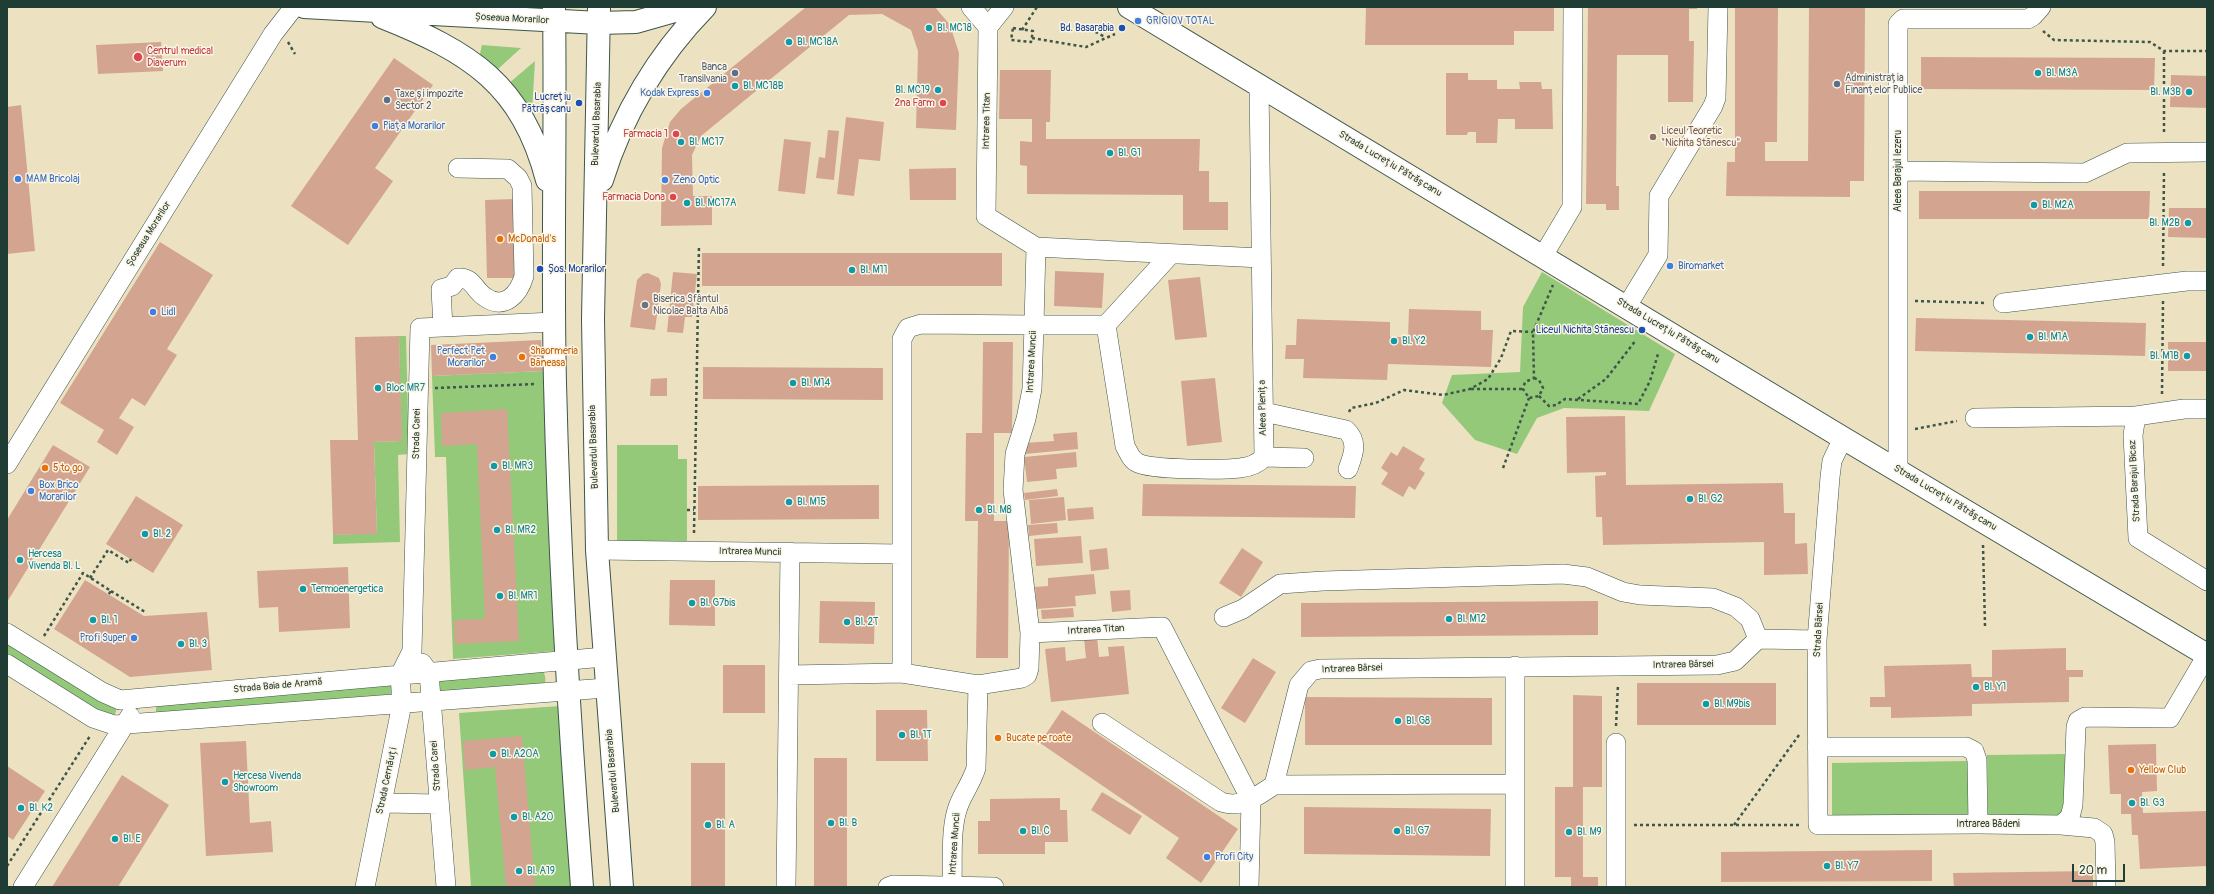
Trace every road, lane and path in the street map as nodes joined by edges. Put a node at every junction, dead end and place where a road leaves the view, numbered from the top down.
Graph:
1 (294, 7) edge
2 (304, 7) edge
3 (689, 7) edge
4 (705, 7) edge
5 (971, 7) edge
6 (1004, 7) edge
7 (1037, 7) edge
8 (1129, 7) edge
9 (1573, 7) edge
10 (1718, 7) edge
11 (370, 9) edge
12 (2035, 13) edge
13 (554, 14) edge
14 (599, 15) edge
15 (988, 26) junction
16 (1090, 29) dead end
17 (1022, 30) junction
18 (1115, 34) dead end
19 (1032, 38) junction
20 (1105, 38) junction
21 (2164, 51) junction
22 (2207, 51) edge
23 (1259, 85) junction
24 (2164, 152) junction
25 (2207, 152) edge
26 (458, 168) dead end
27 (1898, 171) junction
28 (595, 204) junction
29 (553, 207) junction
30 (699, 245) dead end
31 (1036, 247) junction
32 (1172, 254) junction
33 (1542, 256) junction
34 (1261, 258) junction
35 (2207, 281) edge
36 (2163, 284) junction
37 (1553, 285) dead end
38 (1898, 301) junction
39 (2003, 303) joint
40 (1627, 306) junction
41 (554, 322) junction
42 (1034, 325) junction
43 (1106, 325) junction
44 (443, 327) junction
45 (1532, 332) junction
46 (1636, 340) dead end
47 (1658, 354) dead end
48 (1534, 378) junction
49 (555, 384) junction
50 (418, 389) junction
51 (1470, 389) junction
52 (1523, 389) junction
53 (1539, 396) junction
54 (1529, 398) junction
55 (1577, 400) junction
56 (2207, 409) edge
57 (1264, 412) junction
58 (2162, 412) junction
59 (2136, 416) junction
60 (1976, 418) joint
61 (1898, 428) junction
62 (1340, 429) junction
63 (1843, 438) junction
64 (1264, 457) junction
65 (1304, 458) dead end
66 (7, 464) edge
67 (1503, 468) dead end
68 (1348, 469) dead end
69 (1898, 470) junction
70 (687, 510) dead end
71 (694, 510) junction
72 (1982, 521) junction
73 (597, 550) junction
74 (693, 552) junction
75 (790, 552) junction
76 (902, 554) junction
77 (131, 559) dead end
78 (90, 578) junction
79 (2207, 581) edge
80 (111, 591) junction
81 (108, 595) dead end
82 (145, 612) dead end
83 (1224, 617) dead end
84 (1985, 626) dead end
85 (7, 633) edge
86 (1030, 633) junction
87 (43, 638) dead end
88 (1758, 639) junction
89 (1817, 640) junction
90 (412, 651) junction
91 (2207, 655) edge
92 (604, 657) junction
93 (568, 661) junction
94 (7, 664) edge
95 (1515, 666) junction
96 (1618, 666) junction
97 (429, 673) junction
98 (902, 673) junction
99 (400, 675) junction
100 (789, 675) junction
101 (978, 685) junction
102 (606, 688) junction
103 (570, 691) junction
104 (141, 698) junction
105 (432, 702) junction
106 (402, 704) junction
107 (1817, 710) junction
108 (1102, 723) dead end
109 (125, 725) junction
110 (84, 731) dead end
111 (1616, 743) joint
112 (1817, 747) junction
113 (1515, 784) junction
114 (1274, 785) junction
115 (1251, 800) junction
116 (382, 803) junction
117 (439, 804) junction
118 (1978, 824) junction
119 (1615, 825) junction
120 (1734, 825) junction
121 (1818, 825) junction
122 (2061, 825) junction
123 (7, 866) edge
124 (952, 886) edge
125 (23, 887) edge
126 (365, 887) edge
127 (446, 887) edge
128 (582, 887) edge
129 (622, 887) edge
130 (786, 887) edge
131 (888, 887) edge
132 (994, 887) edge
133 (1249, 887) edge
134 (1515, 887) edge
135 (1616, 887) edge
136 (2106, 887) edge

1 - 66 street, Șoseaua Morarilor
2 - 11 main road, Șoseaua Morarilor
3 - 14 main road
4 - 28 main road
5 - 15 street
6 - 15 street
7 - 17 path
8 - 23 main road, Strada Lucrețiu Pătrășcanu
9 - 33 street
10 - 40 street
11 - 13 main road, Șoseaua Morarilor
11 - 29 main road
12 - 21 path
12 - 27 street, Aleea Barajul Iezeru
13 - 14 main road, Șoseaua Morarilor
13 - 29 main road
14 - 28 main road, Bulevardul Basarabia
15 - 31 street, Intrarea Titan
16 - 20 path
17 - 19 path
17 - 19 path
18 - 20 path
19 - 20 path
21 - 22 path
21 - 24 path
23 - 33 main road, Strada Lucrețiu Pătrășcanu
23 - 34 street, Aleea Plenița
24 - 25 street
24 - 27 street
24 - 36 path
26 - 44 street
27 - 38 street, Aleea Barajul Iezeru
28 - 73 main road, Bulevardul Basarabia
29 - 41 main road
30 - 71 path
31 - 32 street
31 - 42 street
32 - 34 street
32 - 43 street
33 - 40 main road, Strada Lucrețiu Pătrășcanu
34 - 57 street, Aleea Plenița
35 - 36 street
36 - 39 street
36 - 58 path
37 - 45 path
38 - 39 path
38 - 61 street, Aleea Barajul Iezeru
40 - 63 main road, Strada Lucrețiu Pătrășcanu
41 - 44 street, Strada Carei
41 - 49 main road
42 - 43 street
42 - 76 street, Intrarea Muncii
42 - 86 street, Intrarea Muncii
43 - 64 street
44 - 50 street, Strada Carei
45 - 48 path
45 - 51 path
46 - 55 path
47 - 55 path
48 - 52 path
48 - 53 path
49 - 50 path
49 - 93 main road
50 - 90 street, Strada Carei
51 - 52 path
51 - 62 path
52 - 54 path
53 - 54 path
53 - 55 path
54 - 67 path
56 - 58 street
57 - 62 street
57 - 64 street, Aleea Plenița
58 - 59 street
59 - 60 street
59 - 79 street, Strada Barajul Bicaz
60 - 61 path
61 - 69 street, Aleea Barajul Iezeru
62 - 68 street
63 - 69 main road, Strada Lucrețiu Pătrășcanu
63 - 89 street, Strada Bârsei
64 - 65 street
69 - 72 main road, Strada Lucrețiu Pătrășcanu
70 - 71 path
71 - 74 path
72 - 84 path
72 - 91 main road, Strada Lucrețiu Pătrășcanu
73 - 74 street, Intrarea Muncii
73 - 92 main road, Bulevardul Basarabia
74 - 75 street, Intrarea Muncii
75 - 76 street, Intrarea Muncii
75 - 100 street
76 - 98 street, Intrarea Muncii
77 - 78 path
78 - 80 path
78 - 87 path
80 - 81 path
80 - 82 path
83 - 88 street
85 - 104 street, Strada Baia de Aramă
86 - 101 street, Intrarea Muncii
86 - 115 street, Intrarea Titan
88 - 89 street
88 - 96 street, Intrarea Bârsei
89 - 107 street, Strada Bârsei
90 - 97 street
90 - 99 street, Strada Carei
91 - 122 street
92 - 93 street, Strada Baia de Aramă
92 - 102 main road, Bulevardul Basarabia
93 - 97 street, Strada Baia de Aramă
93 - 103 main road
94 - 109 street
95 - 96 street, Intrarea Bârsei
95 - 113 street
95 - 114 street, Intrarea Bârsei
96 - 111 path
97 - 99 street, Strada Baia de Aramă
97 - 105 street, Strada Carei
98 - 100 street
98 - 101 street, Intrarea Muncii
99 - 104 street, Strada Baia de Aramă
99 - 106 street, Strada Cernăuți
100 - 130 street
101 - 124 street, Intrarea Muncii
102 - 103 street
102 - 129 main road, Bulevardul Basarabia
103 - 105 street
103 - 128 main road
104 - 109 street
105 - 106 street
105 - 117 street, Strada Carei
106 - 109 street
106 - 116 street, Strada Cernăuți
107 - 112 street, Strada Bârsei
107 - 120 path
108 - 115 street
109 - 125 street
110 - 123 path
111 - 119 street
112 - 118 street
112 - 121 street, Strada Bârsei
113 - 114 street
113 - 134 street
114 - 115 street
115 - 133 street
116 - 117 street
116 - 126 street, Strada Cernăuți
117 - 127 street, Strada Carei
118 - 121 street, Intrarea Bădeni
118 - 122 street, Intrarea Bădeni
119 - 120 path
119 - 135 street
120 - 121 path
122 - 136 street, Intrarea Bădeni
124 - 131 street
124 - 132 street

